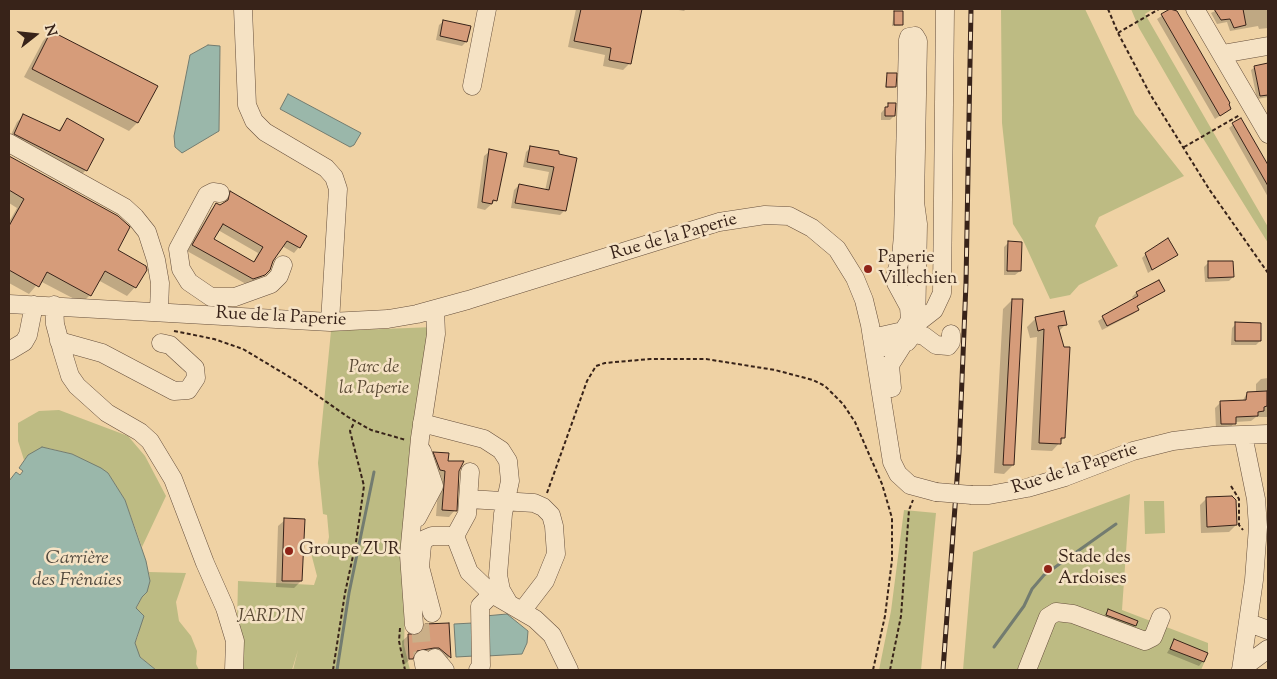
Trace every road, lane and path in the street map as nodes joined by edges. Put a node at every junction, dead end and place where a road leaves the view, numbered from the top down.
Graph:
1 (244, 9) edge
2 (487, 9) edge
3 (945, 9) edge
4 (1108, 9) edge
5 (1159, 9) edge
6 (1195, 9) edge
7 (1118, 34) junction
8 (1268, 46) edge
9 (1222, 54) junction
10 (472, 86) dead end
11 (1253, 108) junction
12 (1268, 134) edge
13 (9, 143) edge
14 (1183, 147) junction
15 (220, 194) dead end
16 (283, 265) dead end
17 (1268, 273) edge
18 (9, 304) edge
19 (34, 305) junction
20 (54, 305) junction
21 (214, 306) junction
22 (435, 309) junction
23 (159, 311) junction
24 (330, 322) junction
25 (179, 331) dead end
26 (912, 334) junction
27 (951, 334) dead end
28 (59, 341) junction
29 (161, 343) dead end
30 (873, 344) junction
31 (9, 351) edge
32 (354, 421) junction
33 (422, 423) junction
34 (1268, 434) edge
35 (1245, 442) junction
36 (415, 443) junction
37 (890, 456) junction
38 (1238, 468) dead end
39 (470, 472) dead end
40 (914, 496) dead end
41 (469, 499) junction
42 (506, 501) junction
43 (543, 507) junction
44 (455, 536) junction
45 (492, 594) junction
46 (515, 606) junction
47 (1161, 617) dead end
48 (416, 622) junction
49 (1248, 623) junction
50 (1268, 630) edge
51 (1268, 649) edge
52 (424, 665) edge
53 (1241, 669) edge
54 (234, 670) edge
55 (333, 670) edge
56 (478, 670) edge
57 (569, 670) edge
58 (873, 670) edge
59 (890, 670) edge
60 (1027, 670) edge

1 - 24 street
2 - 10 street
3 - 26 street
4 - 7 path
5 - 7 path
6 - 9 street
7 - 14 path
8 - 9 street
9 - 11 street
11 - 12 street
11 - 14 path
13 - 23 street
14 - 17 path
15 - 21 street
16 - 21 street
18 - 19 street, Rue de la Paperie
19 - 20 street, Rue de la Paperie
19 - 31 street
20 - 23 street, Rue de la Paperie
20 - 28 street
21 - 23 street, Rue de la Paperie
21 - 24 street, Rue de la Paperie
22 - 24 street, Rue de la Paperie
22 - 30 street, Rue de la Paperie
22 - 33 street
25 - 32 path
26 - 27 street
26 - 30 street
26 - 30 street
26 - 37 street
28 - 29 street
28 - 54 street
30 - 37 street, Rue de la Paperie
32 - 36 path
32 - 55 path
33 - 36 street
33 - 42 street
34 - 35 street, Rue de la Paperie
35 - 37 street, Rue de la Paperie, bridge
35 - 38 street
35 - 49 street
36 - 48 street
39 - 41 street
40 - 59 path
41 - 42 street
41 - 44 street
42 - 43 street
42 - 46 street
43 - 46 street
43 - 58 path
44 - 45 street
44 - 48 street
45 - 46 street
45 - 56 street
46 - 57 street
47 - 60 street
48 - 52 path
49 - 50 street
49 - 53 street
51 - 53 street

